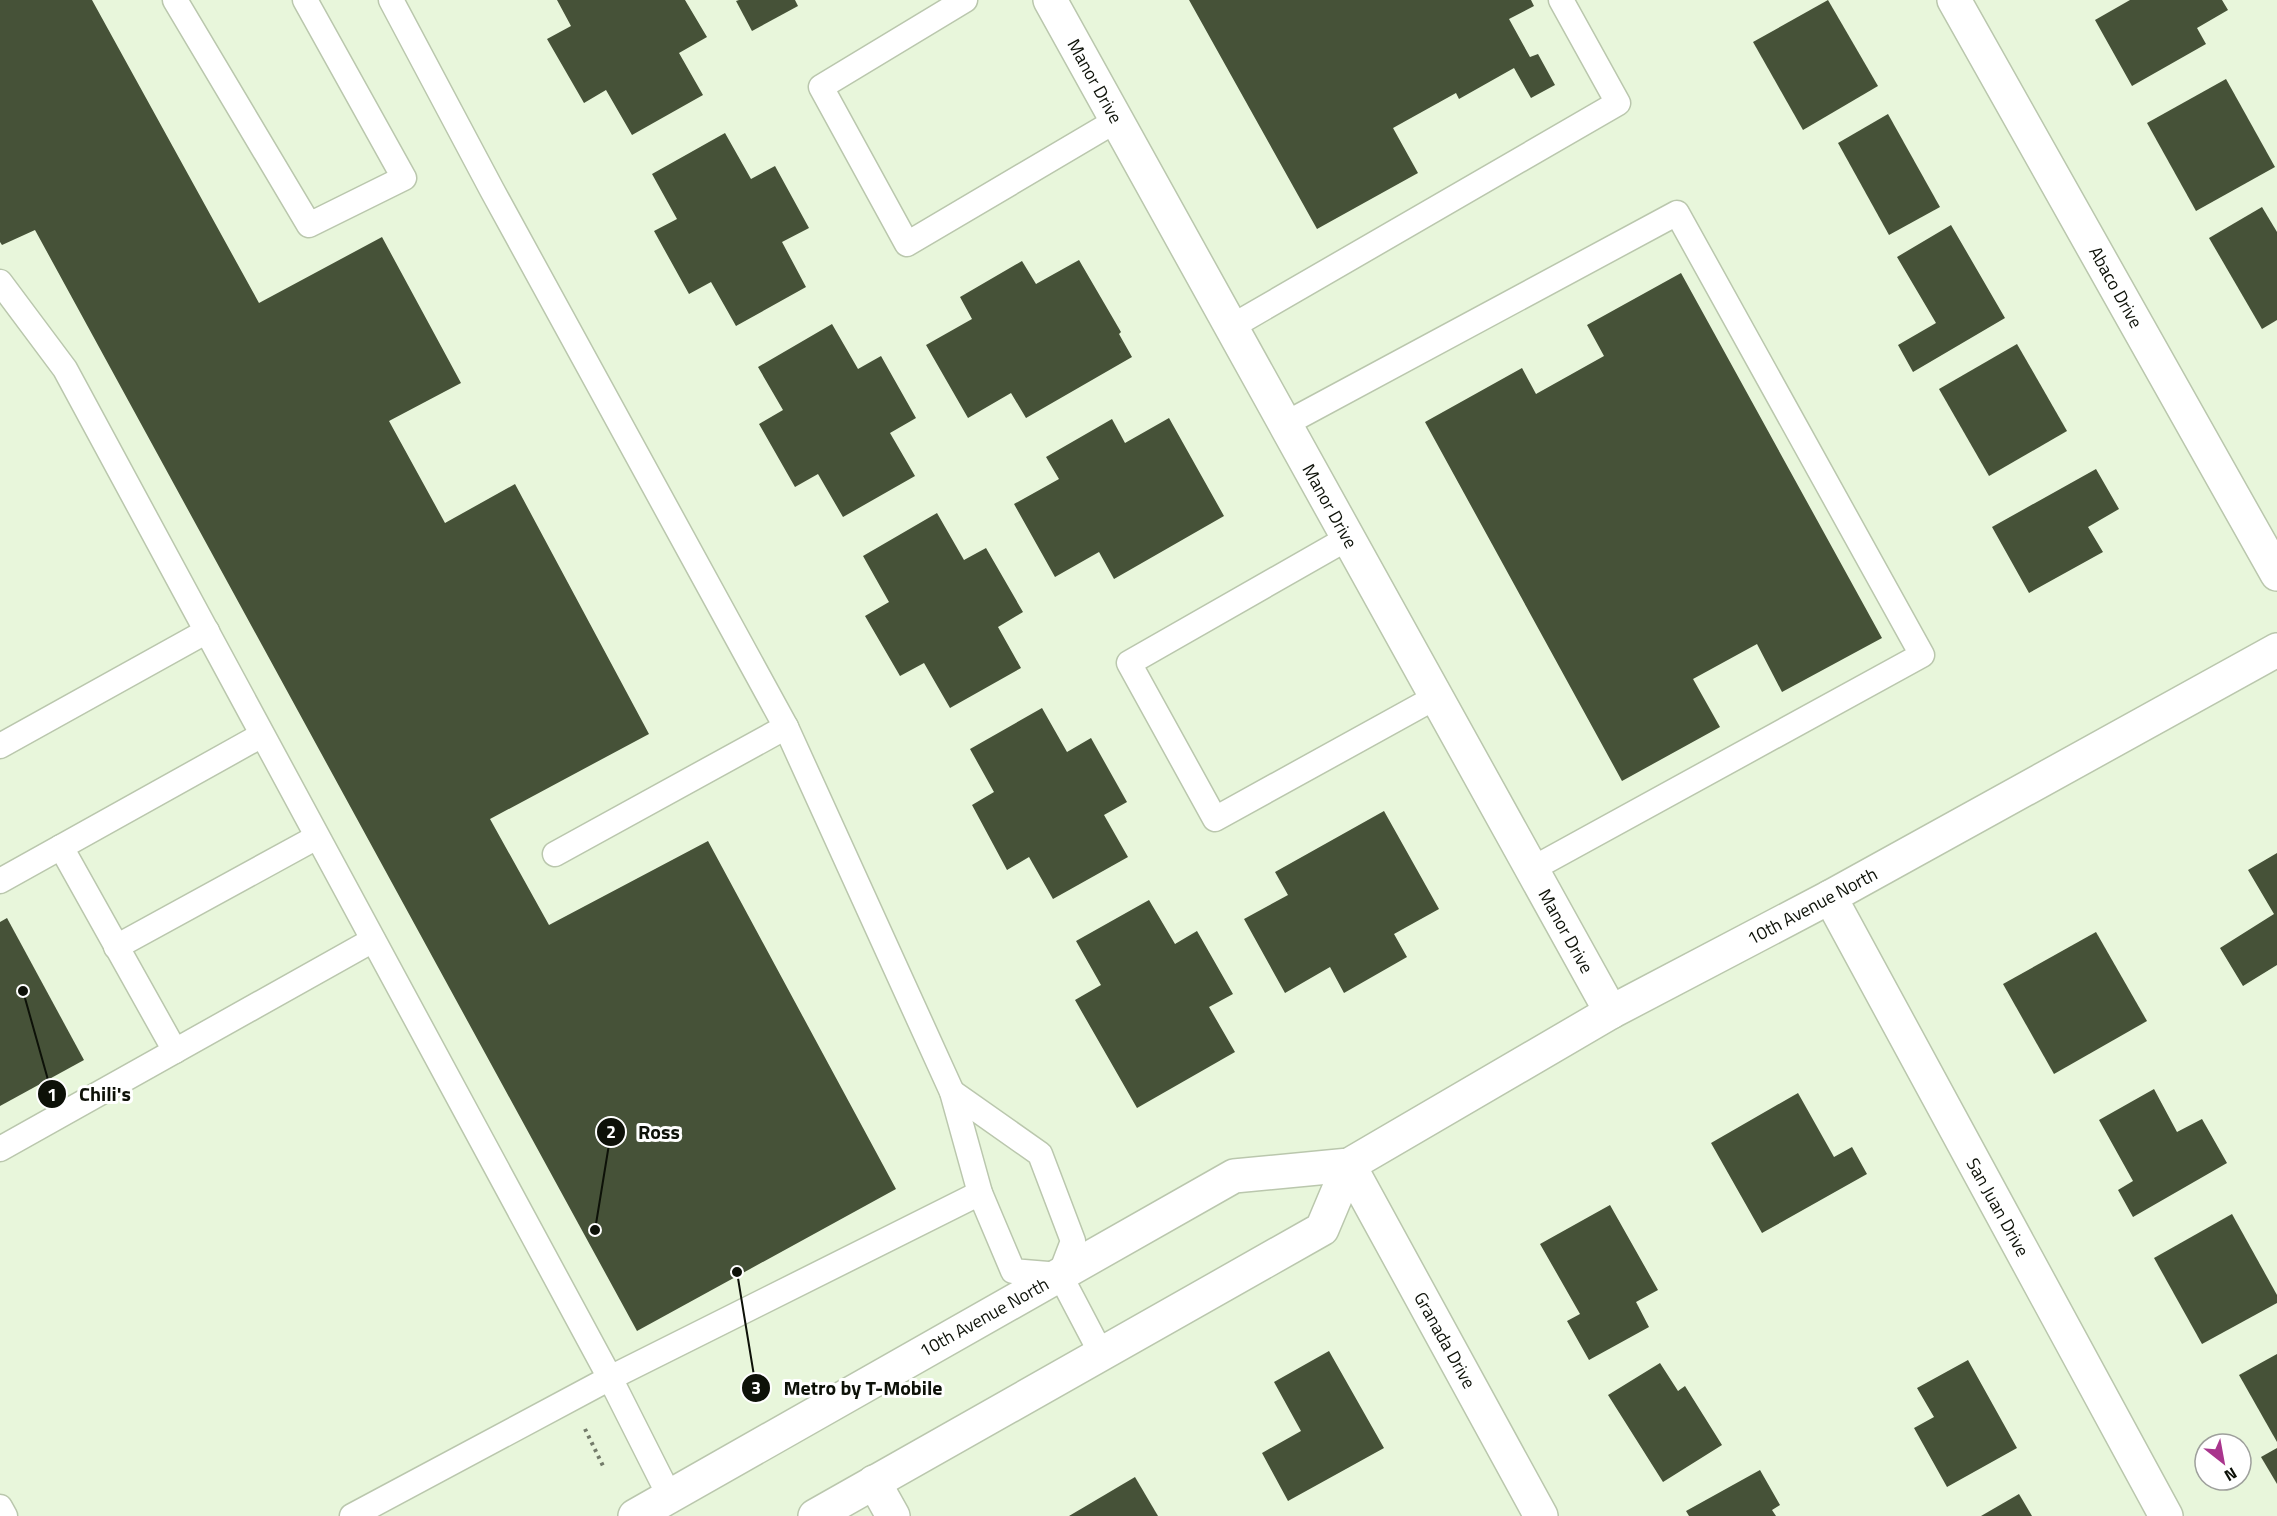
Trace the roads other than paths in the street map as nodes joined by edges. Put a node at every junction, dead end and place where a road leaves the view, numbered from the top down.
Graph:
1 (175, 0) edge
2 (305, 0) edge
3 (391, 0) edge
4 (965, 0) edge
5 (1050, 0) edge
6 (1561, 0) edge
7 (1954, 0) edge
8 (1117, 120) junction
9 (0, 282) edge
10 (1231, 327) junction
11 (1285, 424) junction
12 (1348, 538) junction
13 (2277, 574) edge
14 (207, 631) junction
15 (2277, 650) edge
16 (1436, 697) junction
17 (786, 727) junction
18 (262, 735) junction
19 (0, 746) edge
20 (317, 837) junction
21 (60, 847) junction
22 (555, 854) dead end
23 (1532, 869) junction
24 (0, 881) edge
25 (1830, 897) junction
26 (373, 940) junction
27 (116, 947) junction
28 (1611, 1012) junction
29 (175, 1051) junction
30 (952, 1092) junction
31 (0, 1149) edge
32 (1349, 1165) junction
33 (980, 1193) junction
34 (1060, 1275) junction
35 (1102, 1354) junction
36 (610, 1378) junction
37 (874, 1482) junction
38 (670, 1497) junction
39 (0, 1507) edge
40 (5, 1516) edge
41 (352, 1516) edge
42 (635, 1516) edge
43 (815, 1516) edge
44 (893, 1516) edge
45 (1541, 1516) edge
46 (2166, 1516) edge

1 - 2 lane
3 - 17 lane
4 - 8 lane
5 - 8 street, Manor Drive
6 - 10 lane
7 - 13 street, Abaco Drive
8 - 10 street, Manor Drive
9 - 14 lane
10 - 11 street, Manor Drive
11 - 12 street, Manor Drive
11 - 23 lane
12 - 16 street, Manor Drive
12 - 16 lane
14 - 18 lane
14 - 19 lane
15 - 25 street, 10th Avenue North
16 - 23 street, Manor Drive
17 - 22 lane
17 - 30 lane
18 - 20 lane
18 - 21 lane
20 - 26 lane
20 - 27 lane
21 - 24 lane
21 - 27 lane
23 - 28 street, Manor Drive
25 - 28 street, 10th Avenue North
25 - 46 street, San Juan Drive
26 - 29 lane
26 - 36 lane
27 - 29 lane
28 - 32 street, 10th Avenue North
29 - 31 lane
30 - 33 lane
30 - 34 lane
32 - 34 street, 10th Avenue North
32 - 35 street
32 - 45 street, Granada Drive
33 - 34 lane
33 - 36 lane
34 - 35 lane
34 - 38 street, 10th Avenue North
35 - 37 street
36 - 38 lane
36 - 41 lane
37 - 43 street
37 - 44 street
38 - 42 street, 10th Avenue North
39 - 40 lane

